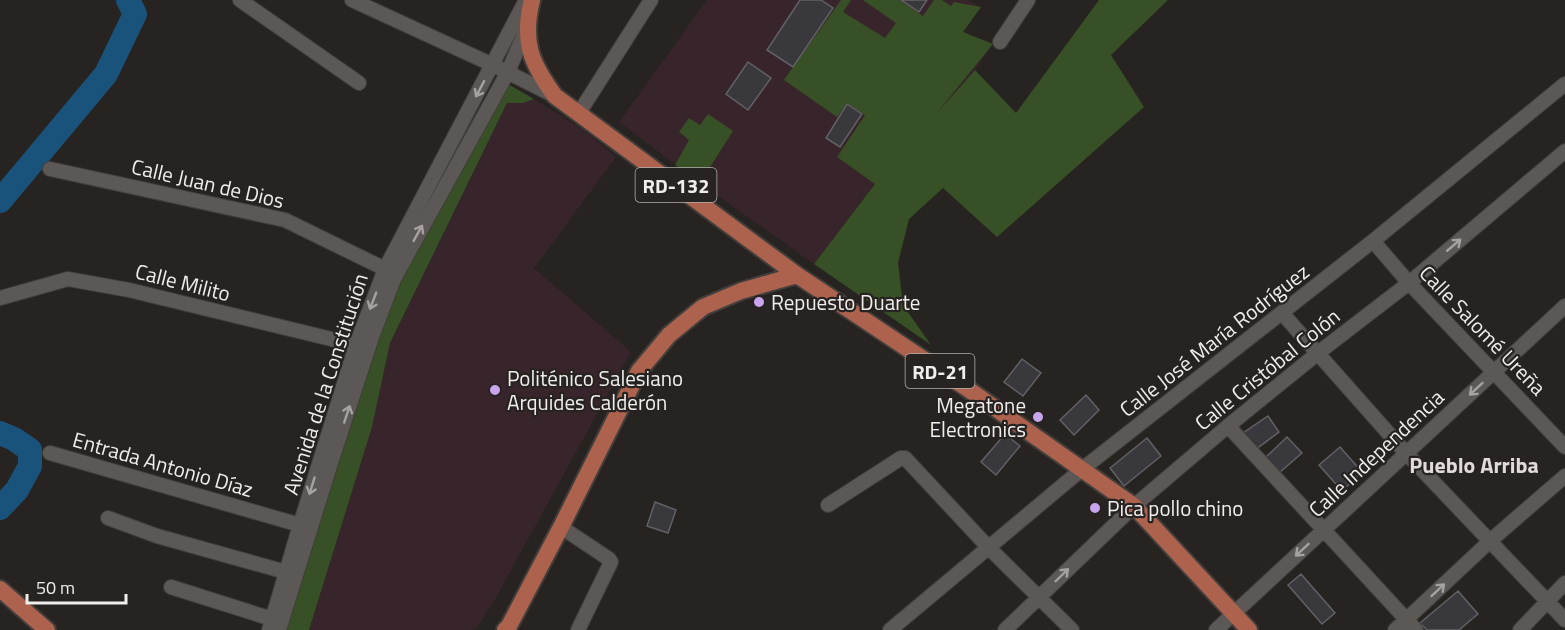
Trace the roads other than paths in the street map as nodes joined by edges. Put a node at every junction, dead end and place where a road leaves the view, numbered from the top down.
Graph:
1 (240, 0) edge
2 (352, 0) edge
3 (526, 0) edge
4 (532, 0) edge
5 (651, 0) edge
6 (1028, 0) edge
7 (528, 26) junction
8 (1000, 42) dead end
9 (493, 65) junction
10 (508, 72) junction
11 (359, 83) dead end
12 (1562, 90) edge
13 (555, 96) junction
14 (579, 113) junction
15 (1565, 152) edge
16 (50, 169) dead end
17 (1373, 241) junction
18 (385, 268) junction
19 (797, 275) junction
20 (1409, 283) junction
21 (0, 298) edge
22 (1565, 306) edge
23 (1282, 313) junction
24 (356, 345) junction
25 (1318, 353) junction
26 (1494, 372) junction
27 (1228, 426) junction
28 (1565, 447) edge
29 (50, 453) dead end
30 (1406, 453) junction
31 (1081, 470) junction
32 (1565, 476) edge
33 (828, 505) dead end
34 (1134, 506) junction
35 (108, 518) dead end
36 (300, 525) junction
37 (561, 527) junction
38 (1324, 530) junction
39 (1490, 541) junction
40 (989, 548) junction
41 (286, 572) junction
42 (1565, 583) edge
43 (171, 587) dead end
44 (0, 590) edge
45 (1039, 598) junction
46 (1548, 601) junction
47 (1234, 613) junction
48 (1565, 620) edge
49 (1411, 625) edge
50 (274, 626) edge
51 (896, 628) edge
52 (47, 630) edge
53 (505, 630) edge
54 (578, 630) edge
55 (1005, 630) edge
56 (1072, 630) edge
57 (1216, 630) edge
58 (1249, 630) edge
59 (1395, 630) edge
60 (1520, 630) edge

1 - 11 street
2 - 9 street
3 - 9 street, Avenida de la Constitución
4 - 7 main road, RD-132
5 - 14 street
6 - 8 street
7 - 10 street, Avenida de la Constitución
7 - 13 main road, RD-132
9 - 10 street
9 -> 18 street, Avenida de la Constitución
10 - 13 street
50 -> 10 street, Avenida de la Constitución
12 - 17 street, Calle José María Rodríguez
13 - 14 main road, RD-132
14 - 19 main road, RD-132
20 -> 15 street, Calle Cristóbal Colón
16 - 18 street, Calle Juan de Dios
17 - 20 street, Calle Salomé Ureña
17 - 23 street, Calle José María Rodríguez
18 -> 24 street, Avenida de la Constitución
19 - 31 main road, RD-21
19 - 37 main road
20 - 25 street, Calle Cristóbal Colón
20 - 26 street, Calle Salomé Ureña
21 - 24 street, Calle Milito
22 - 26 street, Calle Independencia
23 - 25 street
23 - 31 street, Calle José María Rodríguez
24 -> 36 street, Avenida de la Constitución
25 - 27 street, Calle Cristóbal Colón
25 - 30 street
26 - 28 street, Calle Salomé Ureña
26 -> 30 street, Calle Independencia
27 - 34 street, Calle Cristóbal Colón
27 - 38 street
29 - 36 street, Entrada Antonio Díaz
30 - 38 street, Calle Independencia
30 - 39 street
31 - 34 main road, RD-21
31 - 40 street, Calle José María Rodríguez
32 - 39 street
33 - 40 street
45 -> 34 street, Calle Cristóbal Colón
34 - 47 main road, RD-21
35 - 41 street
36 - 41 street, Avenida de la Constitución
37 - 53 main road
37 - 54 street
38 -> 47 street, Calle Independencia
38 - 49 street
39 - 46 street
49 -> 39 street
40 - 45 street
40 - 51 street, Calle José María Rodríguez
41 - 50 street, Avenida de la Constitución
42 - 46 street
43 - 50 street
44 - 52 main road
45 - 55 street, Calle Cristóbal Colón
45 - 56 street
46 - 48 street
46 - 60 street
47 - 57 street, Calle Independencia
47 - 58 main road, RD-21
49 - 59 street

